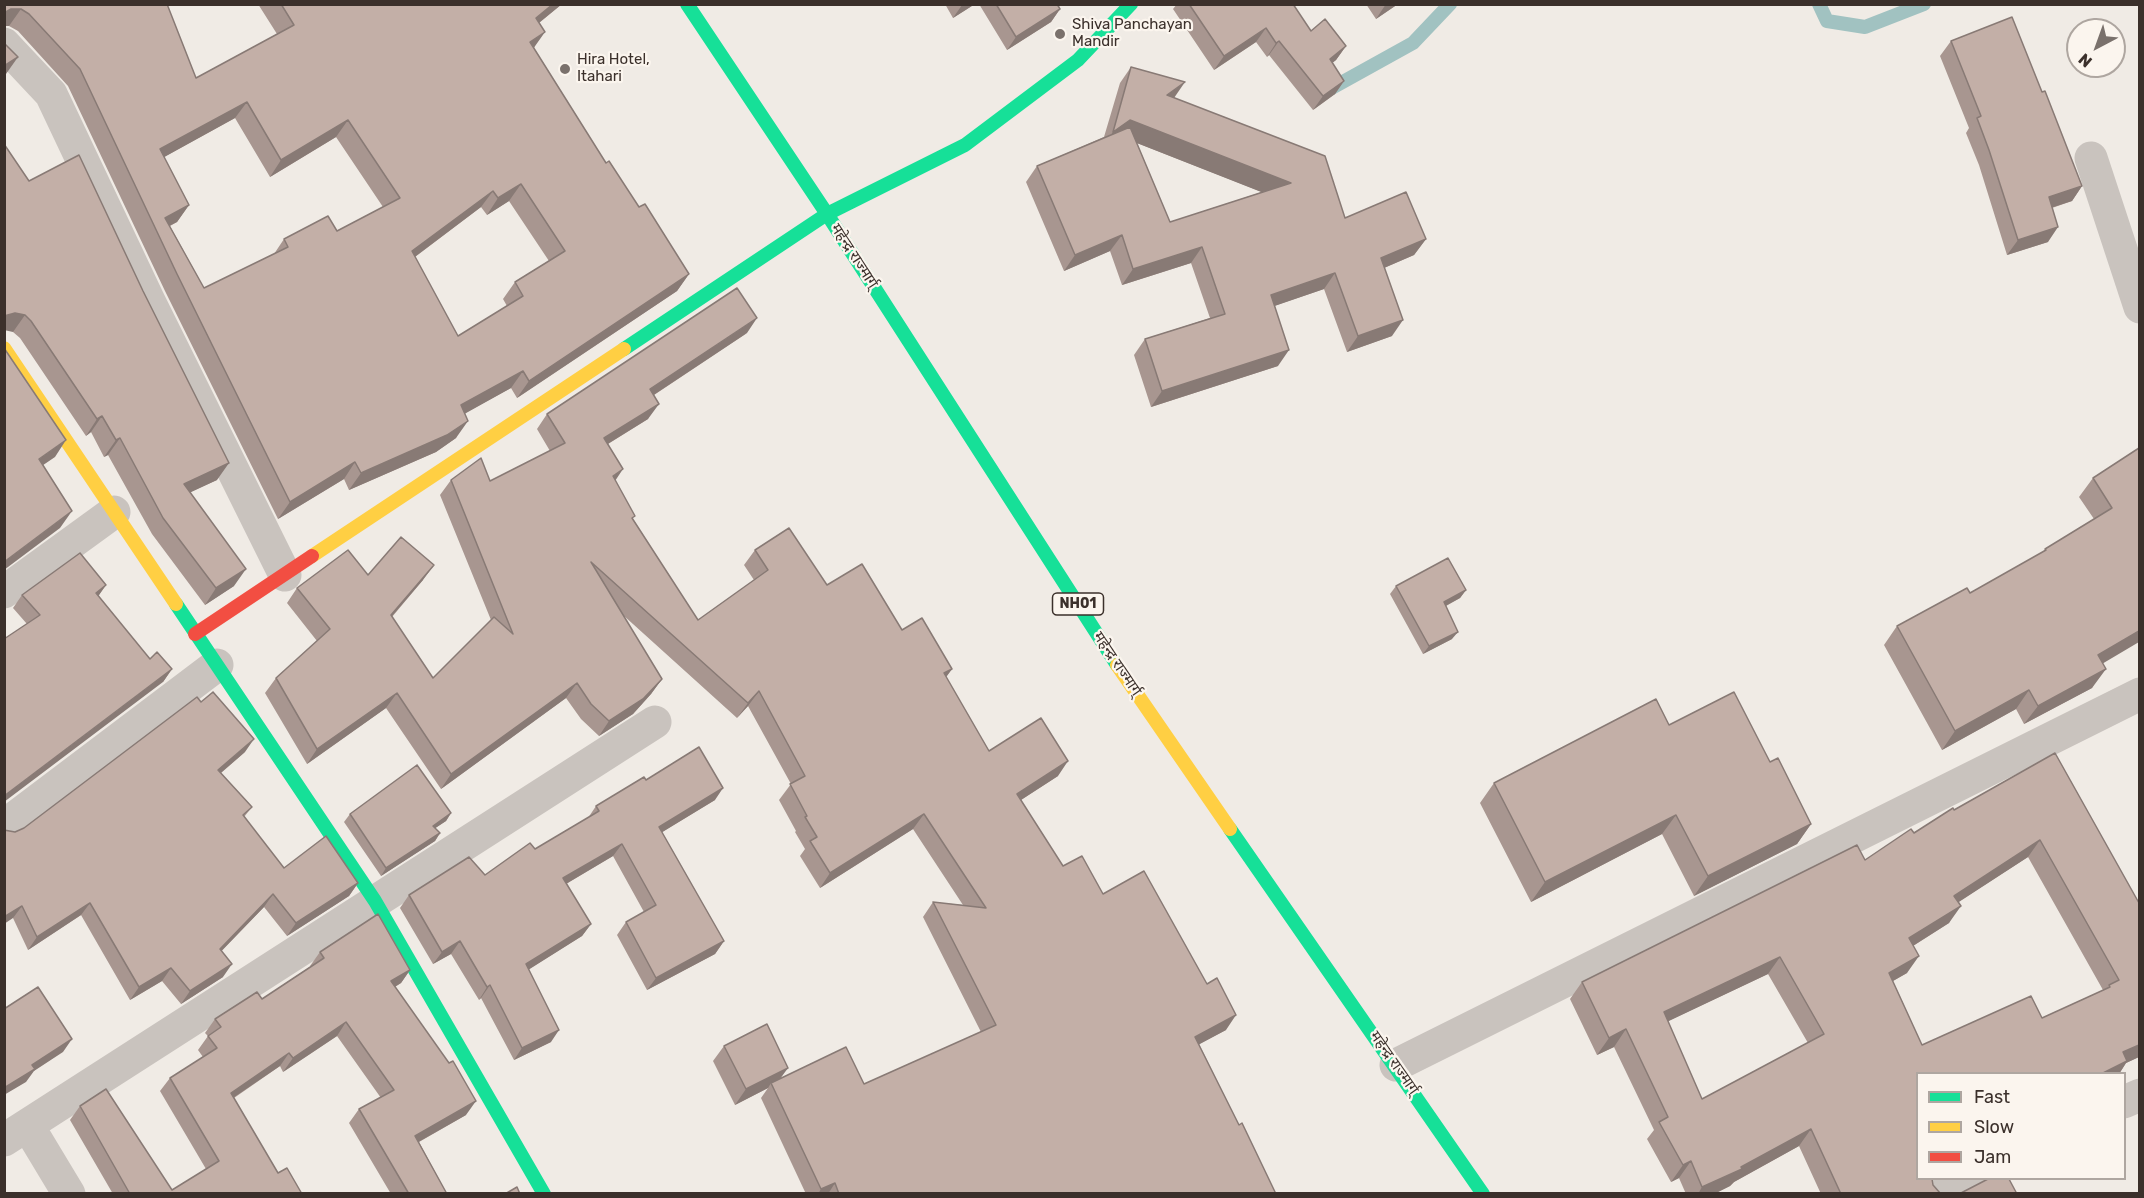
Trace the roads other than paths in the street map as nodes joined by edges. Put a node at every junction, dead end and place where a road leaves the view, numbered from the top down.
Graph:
1 (687, 4) edge
2 (1131, 4) edge
3 (4, 44) edge
4 (2091, 158) dead end
5 (827, 214) junction
6 (2139, 307) edge
7 (4, 348) edge
8 (114, 512) junction
9 (285, 574) junction
10 (4, 592) edge
11 (195, 634) junction
12 (217, 665) junction
13 (2139, 694) edge
14 (656, 722) dead end
15 (4, 826) edge
16 (375, 901) junction
17 (1396, 1065) junction
18 (16, 1133) edge
19 (1967, 1180) edge
20 (69, 1194) edge
21 (544, 1194) edge
22 (1483, 1194) edge
23 (1938, 1194) edge

1 - 5 main road, महेन्द्र राज्मार्ग् / NH01
2 - 5 main road
3 - 9 street
4 - 6 street
5 - 9 main road
5 - 17 main road, महेन्द्र राज्मार्ग् / NH01
7 - 8 main road
8 - 10 street
8 - 11 main road
9 - 11 main road
11 - 12 main road
12 - 15 street
12 - 16 main road
13 - 17 street
14 - 16 street
16 - 18 street
16 - 21 main road
17 - 22 main road, महेन्द्र राज्मार्ग् / NH01
18 - 20 street
19 - 23 street

